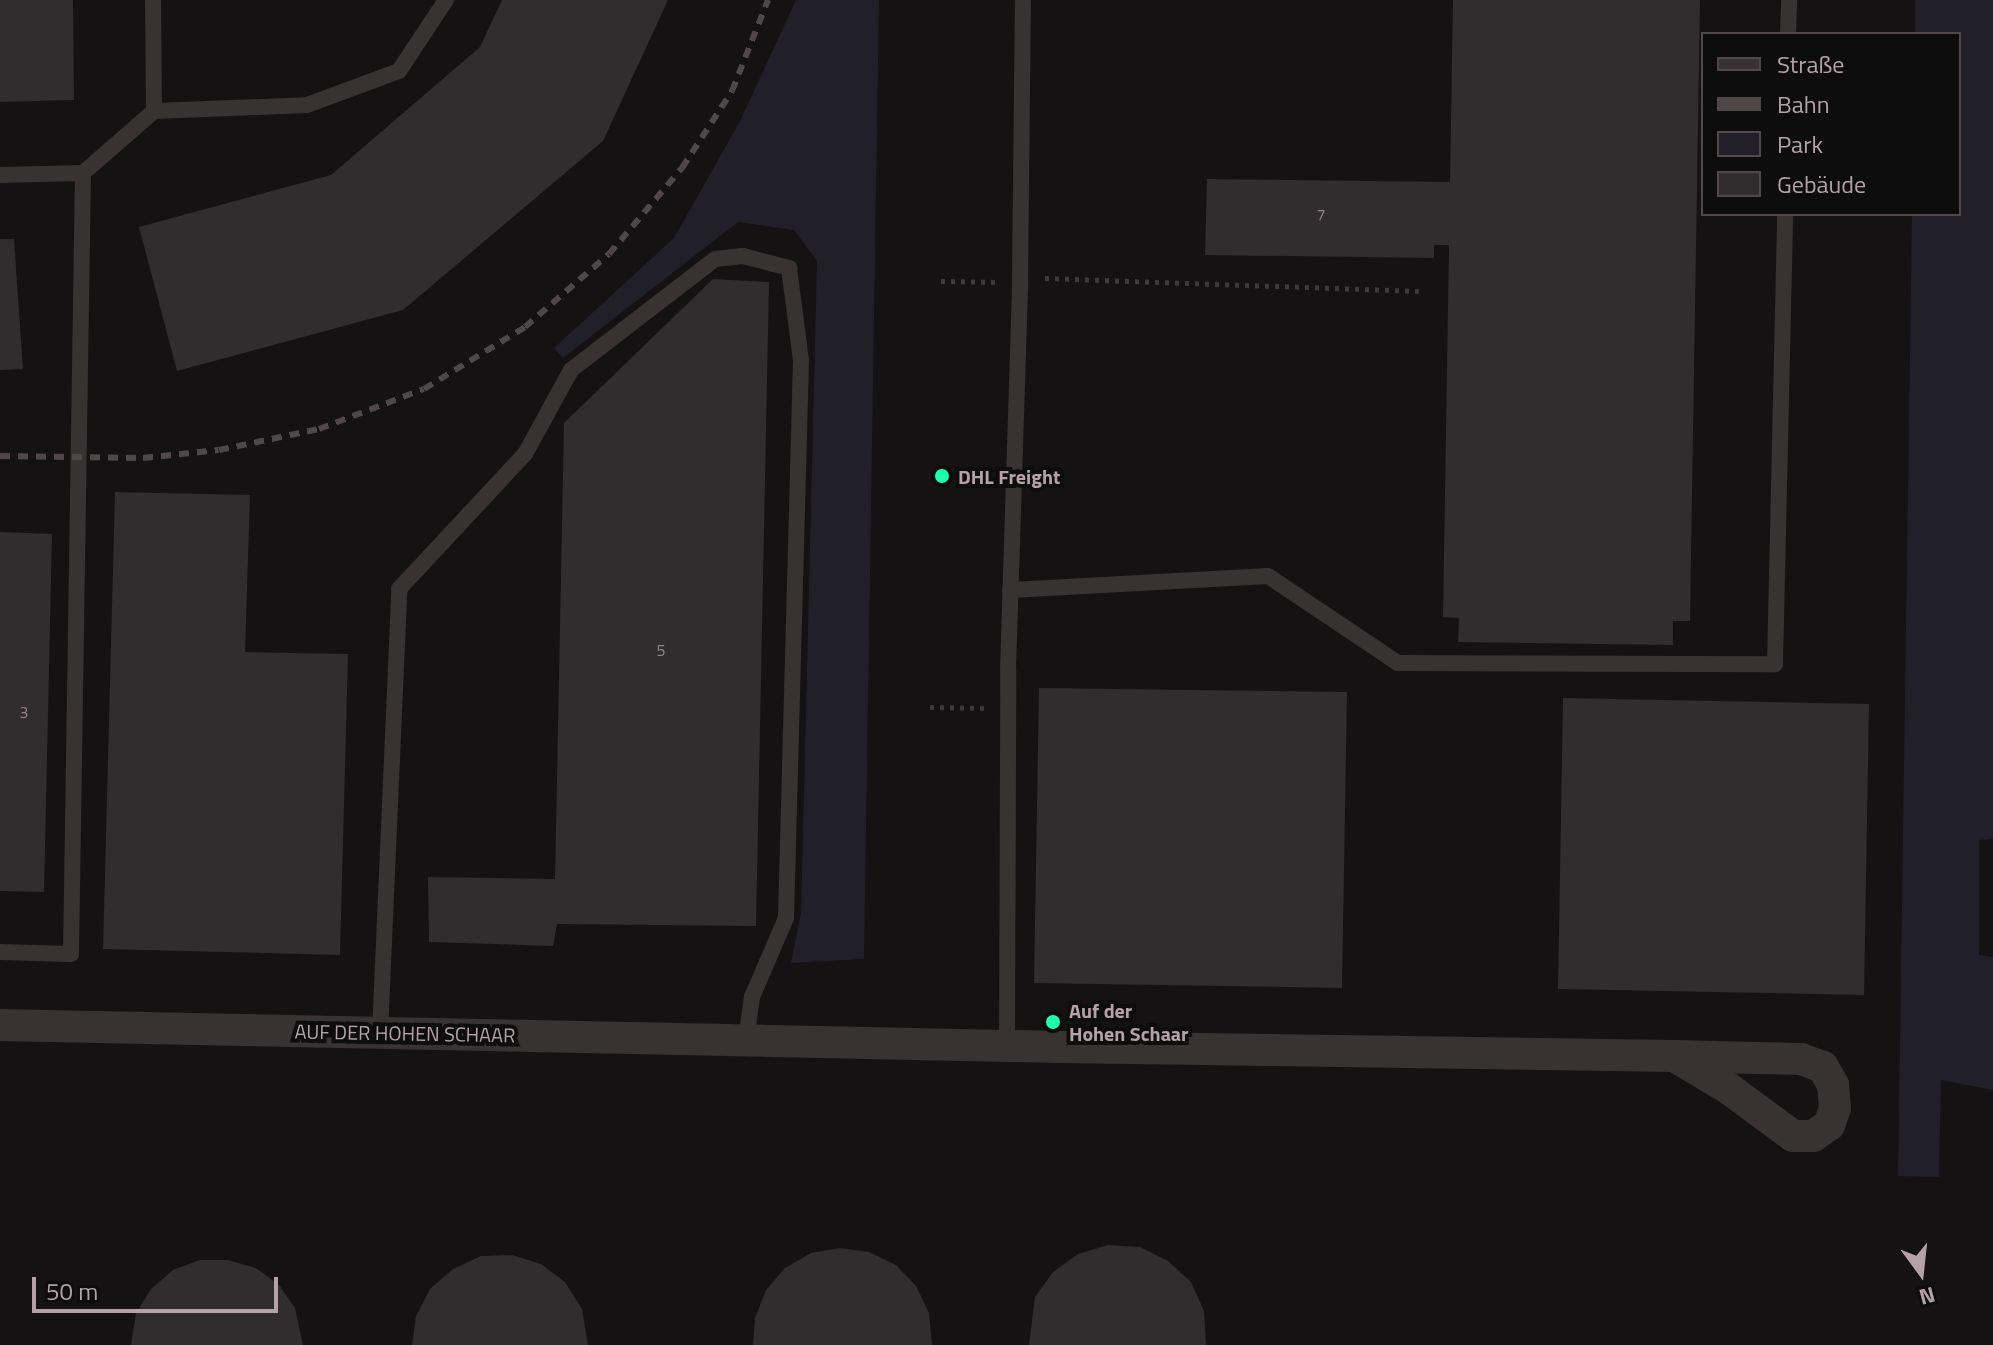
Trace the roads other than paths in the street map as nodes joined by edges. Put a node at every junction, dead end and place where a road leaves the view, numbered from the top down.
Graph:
1 (153, 0) edge
2 (446, 0) edge
3 (1023, 0) edge
4 (1789, 0) edge
5 (1788, 32) edge
6 (154, 111) junction
7 (83, 173) junction
8 (0, 175) edge
9 (1785, 216) edge
10 (1010, 590) junction
11 (0, 952) edge
12 (0, 1025) edge
13 (380, 1033) junction
14 (746, 1040) junction
15 (1007, 1045) junction
16 (1674, 1056) dead end

1 - 6 lane
2 - 6 lane
3 - 10 lane
4 - 5 lane
6 - 7 lane
7 - 8 lane
7 - 11 lane
9 - 10 lane
10 - 15 lane
12 - 13 street, AUF DER HOHEN SCHAAR
13 - 14 street, AUF DER HOHEN SCHAAR
13 - 14 lane
14 - 15 street, AUF DER HOHEN SCHAAR
15 - 16 street, AUF DER HOHEN SCHAAR

